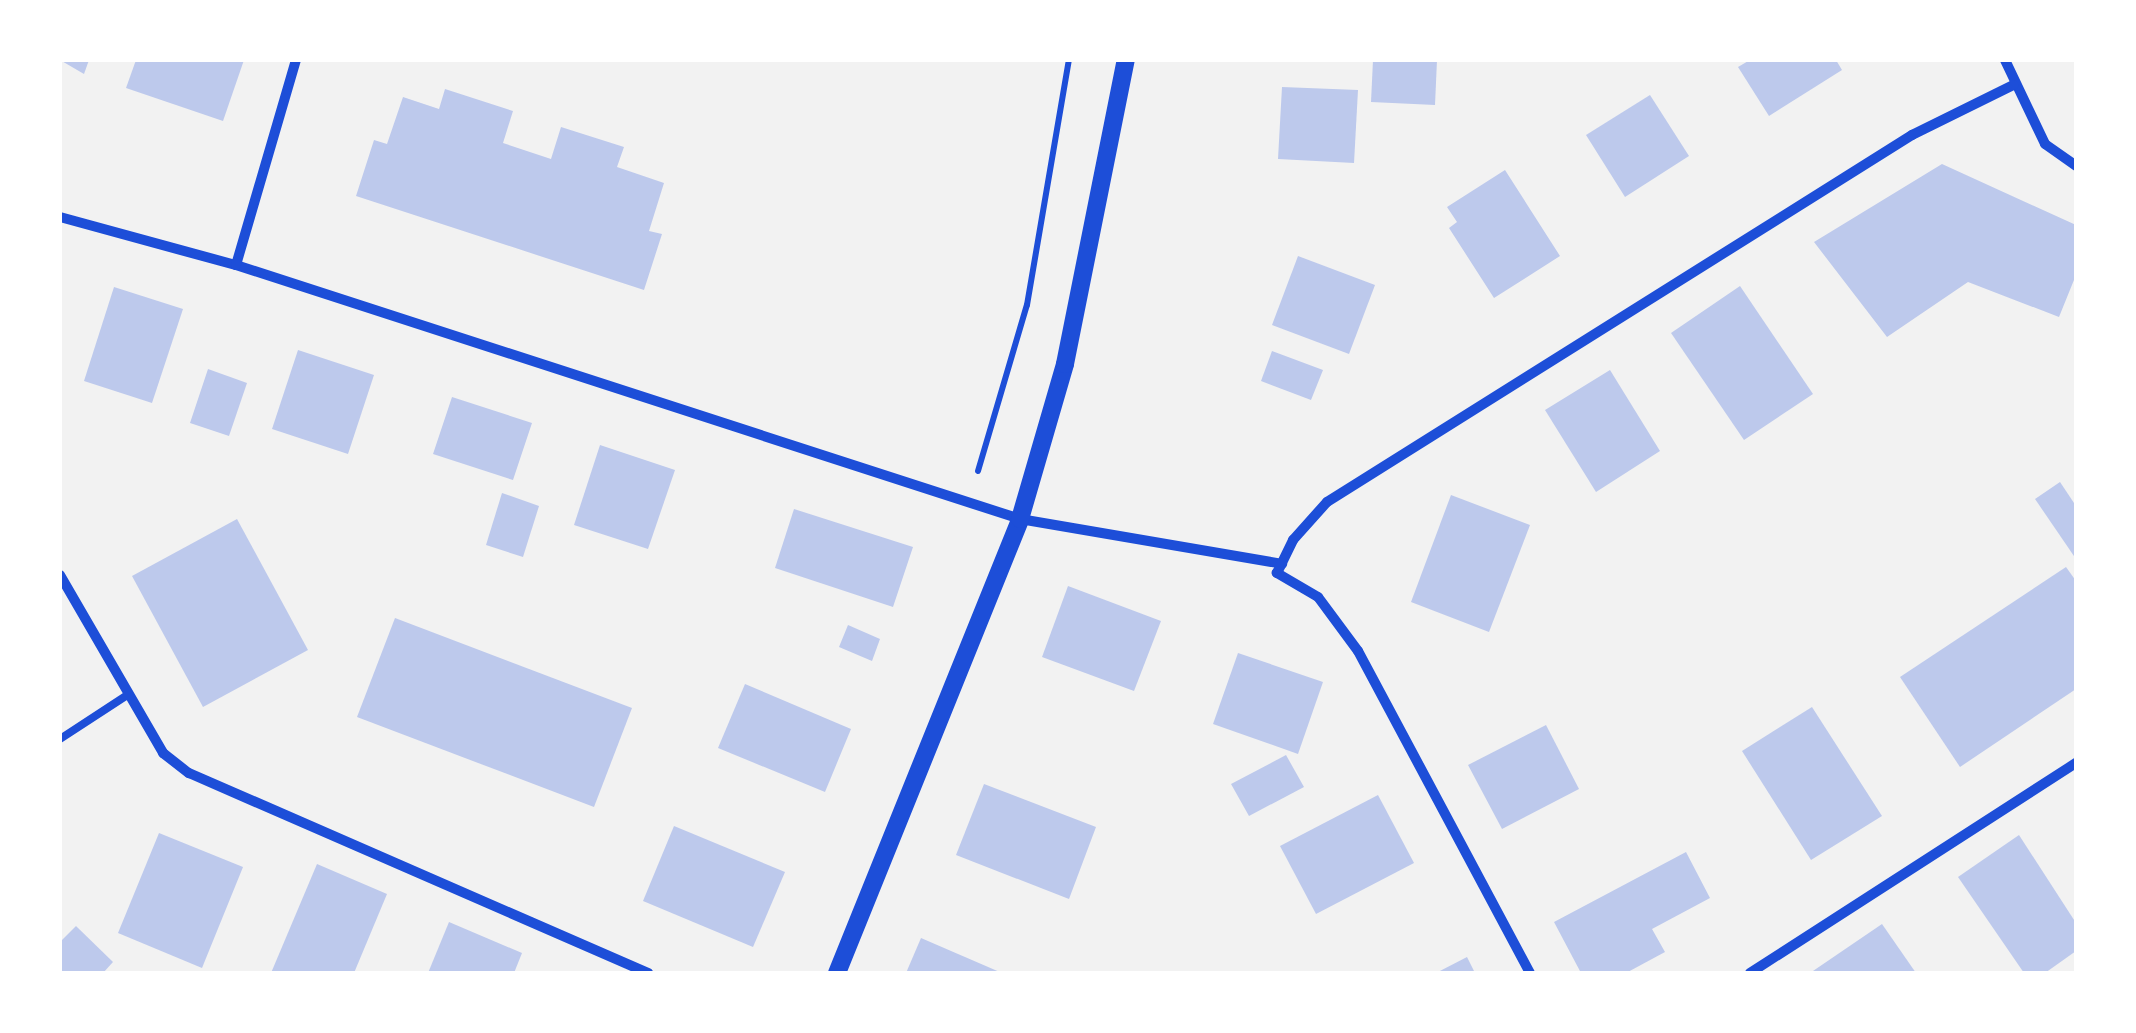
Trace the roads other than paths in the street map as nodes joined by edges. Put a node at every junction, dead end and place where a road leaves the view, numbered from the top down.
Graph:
1 (296, 60) edge
2 (1126, 60) edge
3 (2005, 60) edge
4 (2013, 85) junction
5 (2076, 166) edge
6 (61, 221) edge
7 (236, 265) junction
8 (1020, 520) junction
9 (1282, 564) junction
10 (60, 575) edge
11 (129, 694) junction
12 (60, 738) edge
13 (2076, 763) edge
14 (648, 973) edge
15 (837, 973) edge
16 (1530, 973) edge
17 (1750, 973) edge

1 - 7 street
2 - 8 street
3 - 4 street
4 - 5 street
4 - 9 street
6 - 7 street
7 - 8 street
8 - 9 street
8 - 15 street
9 - 16 street
10 - 11 street
11 - 12 lane
11 - 14 street
13 - 17 street

